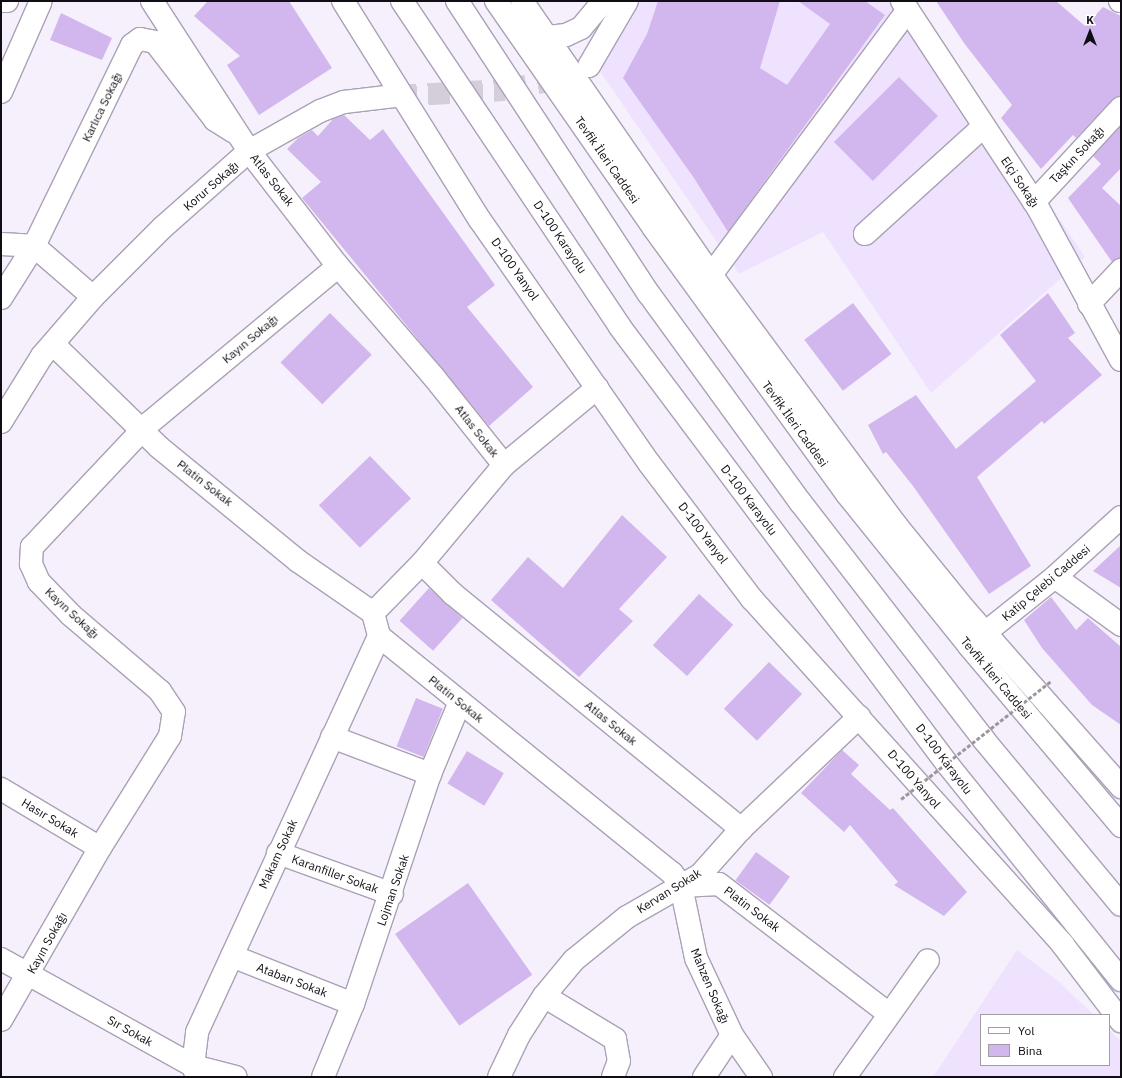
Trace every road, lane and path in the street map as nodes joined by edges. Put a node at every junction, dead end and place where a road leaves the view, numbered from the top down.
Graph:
1 (1, 1) edge
2 (7, 1) edge
3 (41, 1) edge
4 (152, 1) edge
5 (343, 1) edge
6 (402, 1) edge
7 (457, 1) edge
8 (496, 1) edge
9 (522, 1) edge
10 (604, 1) edge
11 (627, 1) edge
12 (905, 6) edge
13 (546, 37) junction
14 (589, 66) dead end
15 (1, 92) edge
16 (394, 96) tunnel mouth
17 (1121, 108) edge
18 (983, 127) junction
19 (234, 132) junction
20 (249, 151) junction
21 (1034, 202) junction
22 (865, 234) dead end
23 (1, 244) edge
24 (34, 246) junction
25 (338, 266) junction
26 (1121, 270) edge
27 (711, 275) junction
28 (93, 297) junction
29 (1, 298) edge
30 (1089, 304) junction
31 (53, 344) junction
32 (1121, 360) edge
33 (597, 388) junction
34 (1, 422) edge
35 (142, 430) junction
36 (504, 465) junction
37 (1121, 517) edge
38 (422, 563) junction
39 (1055, 577) junction
40 (374, 613) junction
41 (1121, 625) edge
42 (379, 636) junction
43 (977, 639) junction
44 (1051, 681) dead end
45 (460, 702) junction
46 (859, 718) junction
47 (332, 737) junction
48 (430, 774) junction
49 (1121, 787) edge
50 (1, 789) edge
51 (901, 798) dead end
52 (1121, 826) edge
53 (741, 830) junction
54 (100, 848) junction
55 (278, 853) junction
56 (681, 886) junction
57 (392, 894) junction
58 (1121, 904) edge
59 (232, 956) junction
60 (1, 958) edge
61 (928, 960) dead end
62 (28, 975) junction
63 (1121, 980) edge
64 (544, 996) junction
65 (353, 1004) junction
66 (888, 1013) junction
67 (1, 1020) edge
68 (1121, 1021) edge
69 (732, 1035) junction
70 (195, 1071) edge
71 (236, 1077) edge
72 (322, 1077) edge
73 (499, 1077) edge
74 (613, 1077) edge
75 (704, 1077) edge
76 (761, 1077) edge
77 (845, 1077) edge

1 - 2 main road
3 - 15 main road
4 - 19 main road, Atlas Sokak
5 - 33 main road, D-100 Yanyol
6 - 63 main road, D-100 Karayolu
7 - 58 main road
8 - 43 main road, Tevfik İleri Caddesi
9 - 13 main road, Tevfik İleri Caddesi
10 - 13 main road
11 - 14 main road
12 - 18 main road, Elçi Sokağı
12 - 27 main road
13 - 27 main road, Tevfik İleri Caddesi
16 - 20 main road, Korur Sokağı
17 - 21 main road, Taşkın Sokağı
18 - 21 main road, Elçi Sokağı
18 - 22 main road
19 - 20 main road, Atlas Sokak
19 - 24 main road, Karlıca Sokağı
20 - 25 main road, Atlas Sokak
20 - 28 main road, Korur Sokağı
21 - 30 main road, Elçi Sokağı
23 - 24 main road
24 - 28 main road
24 - 29 main road, Karlıca Sokağı
25 - 35 main road, Kayın Sokağı
25 - 36 main road, Atlas Sokak
26 - 30 main road
27 - 43 main road, Tevfik İleri Caddesi
28 - 31 main road, Korur Sokağı
30 - 32 main road, Elçi Sokağı
31 - 34 main road, Korur Sokağı
31 - 35 main road, Platin Sokak
33 - 36 main road
33 - 46 main road, D-100 Yanyol
35 - 40 main road, Platin Sokak
35 - 54 main road, Kayın Sokağı
36 - 38 main road, Atlas Sokak
37 - 39 main road, Katip Çelebi Caddesi
38 - 40 main road
38 - 53 main road, Atlas Sokak
39 - 41 main road
39 - 43 main road, Katip Çelebi Caddesi
40 - 42 main road
42 - 45 main road, Platin Sokak
42 - 47 main road, Makam Sokak
43 - 49 main road, Tevfik İleri Caddesi
43 - 52 main road, Tevfik İleri Caddesi
44 - 51 path, bridge
45 - 48 main road, Lojman Sokak
45 - 56 main road, Platin Sokak
46 - 53 main road, Kervan Sokak
46 - 68 main road, D-100 Yanyol
47 - 48 main road
47 - 55 main road, Makam Sokak
48 - 57 main road, Lojman Sokak
50 - 54 main road, Hasır Sokak
53 - 56 main road, Kervan Sokak
54 - 62 main road, Kayın Sokağı
55 - 57 main road, Karanfiller Sokak
55 - 59 main road, Makam Sokak
56 - 64 main road, Kervan Sokak
56 - 66 main road, Platin Sokak
56 - 69 main road, Mahzen Sokağı
57 - 65 main road, Lojman Sokak
59 - 65 main road, Atabarı Sokak
59 - 70 main road, Makam Sokak
60 - 62 main road, Sır Sokak
61 - 66 main road
62 - 67 main road, Kayın Sokağı
62 - 70 main road, Sır Sokak
64 - 73 main road, Kervan Sokak
64 - 74 main road
65 - 72 main road, Lojman Sokak
66 - 77 main road
69 - 75 main road
69 - 76 main road, Mahzen Sokağı
70 - 71 main road, Sır Sokak

